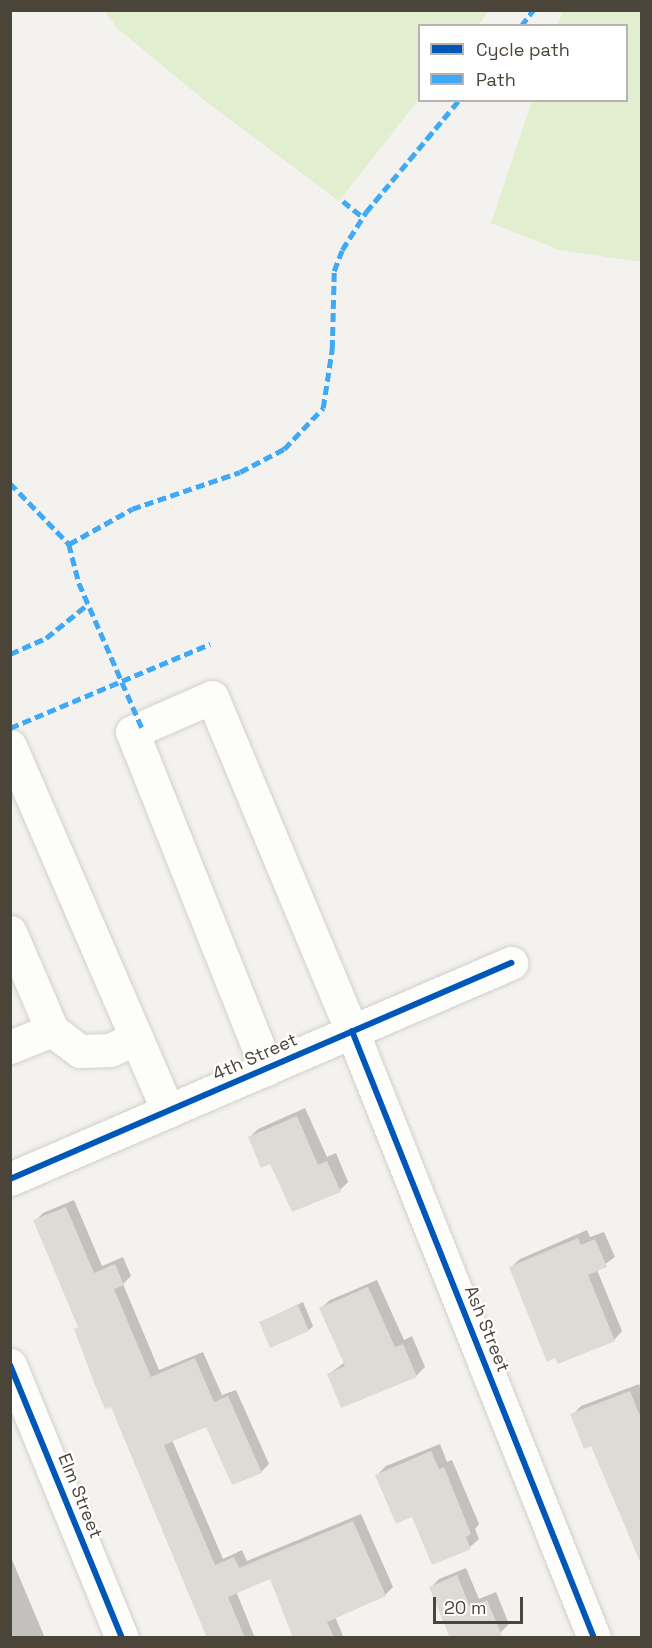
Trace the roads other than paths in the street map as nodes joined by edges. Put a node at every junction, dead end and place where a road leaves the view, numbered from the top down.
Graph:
1 (10, 746) edge
2 (10, 932) edge
3 (511, 963) dead end
4 (52, 1030) junction
5 (352, 1031) junction
6 (136, 1038) junction
7 (10, 1047) edge
8 (267, 1069) junction
9 (168, 1111) junction
10 (10, 1179) edge
11 (10, 1365) edge
12 (122, 1638) edge
13 (594, 1638) edge

1 - 6 street
2 - 4 street
3 - 5 street, 4th Street
4 - 6 street
4 - 7 street
5 - 8 street, 4th Street
5 - 8 street, Ash Street
5 - 13 street, Ash Street
6 - 9 street
8 - 9 street, 4th Street
9 - 10 street, 4th Street
11 - 12 street, Elm Street

